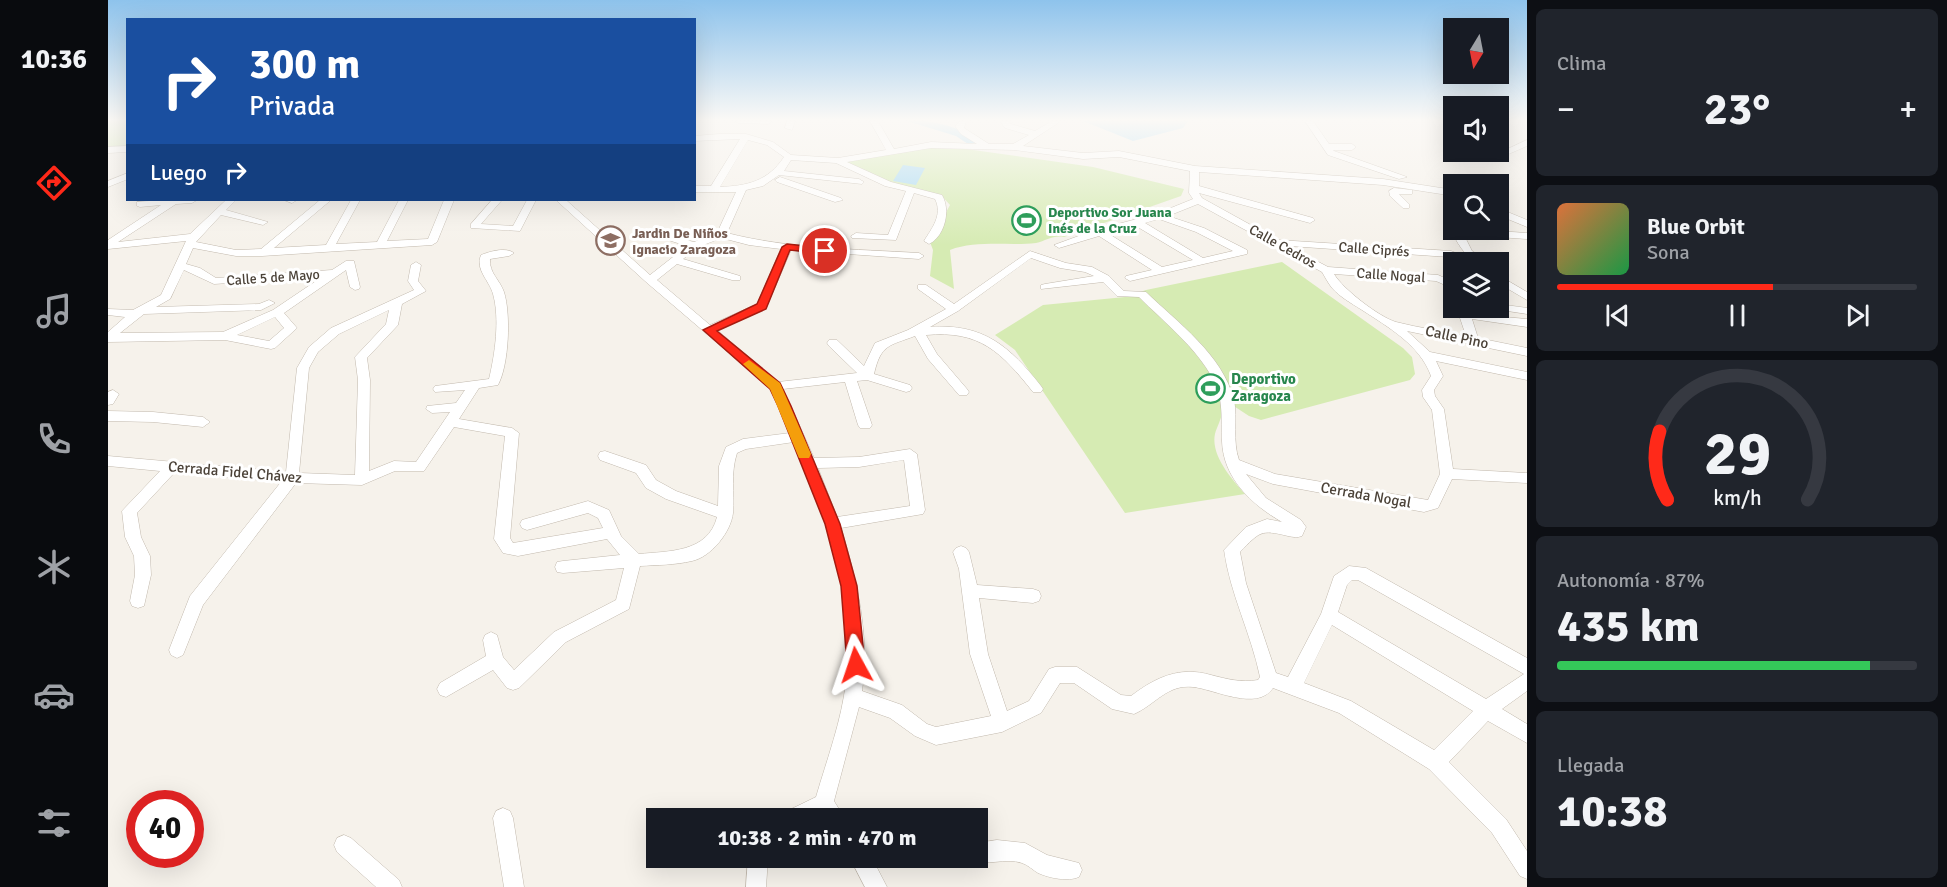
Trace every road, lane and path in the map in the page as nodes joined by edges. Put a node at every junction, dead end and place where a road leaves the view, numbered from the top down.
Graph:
1 (730, 162) edge
2 (786, 162) edge
3 (841, 162) edge
4 (1162, 162) edge
5 (1355, 162) edge
6 (1195, 169) junction
7 (778, 176) junction
8 (126, 177) edge
9 (859, 182) dead end
10 (108, 184) edge
11 (1408, 185) junction
12 (1196, 188) junction
13 (696, 189) edge
14 (714, 189) junction
15 (742, 189) junction
16 (911, 190) junction
17 (1443, 190) joint
18 (838, 200) dead end
19 (1199, 200) junction
20 (174, 201) joint
21 (230, 201) edge
22 (324, 201) edge
23 (354, 201) edge
24 (402, 201) edge
25 (449, 201) edge
26 (496, 201) edge
27 (530, 201) edge
28 (562, 201) edge
29 (1406, 206) dead end
30 (141, 209) dead end
31 (218, 211) junction
32 (1159, 216) junction
33 (1509, 216) edge
34 (1310, 220) dead end
35 (263, 222) dead end
36 (1136, 222) junction
37 (1527, 224) edge
38 (1099, 232) junction
39 (721, 235) junction
40 (856, 236) dead end
41 (1527, 236) edge
42 (669, 237) dead end
43 (191, 241) junction
44 (929, 241) dead end
45 (1277, 241) junction
46 (381, 244) junction
47 (108, 245) edge
48 (694, 245) junction
49 (1059, 245) dead end
50 (787, 247) junction
51 (329, 248) junction
52 (1467, 252) edge
53 (262, 253) junction
54 (509, 253) dead end
55 (1443, 253) edge
56 (919, 256) dead end
57 (675, 260) junction
58 (1201, 261) junction
59 (416, 265) dead end
60 (179, 266) junction
61 (1326, 270) junction
62 (1161, 271) junction
63 (335, 273) junction
64 (736, 278) dead end
65 (1105, 278) junction
66 (1130, 278) dead end
67 (650, 280) junction
68 (1443, 280) edge
69 (1509, 285) edge
70 (355, 287) dead end
71 (922, 287) dead end
72 (1046, 287) dead end
73 (1527, 297) edge
74 (396, 304) junction
75 (273, 307) junction
76 (954, 309) junction
77 (1509, 309) edge
78 (1527, 311) edge
79 (108, 312) edge
80 (138, 313) junction
81 (1388, 323) junction
82 (1527, 323) edge
83 (708, 330) junction
84 (915, 333) junction
85 (225, 336) junction
86 (108, 338) edge
87 (1473, 340) junction
88 (833, 343) dead end
89 (1527, 352) edge
90 (1428, 355) junction
91 (1527, 375) edge
92 (867, 376) junction
93 (850, 378) junction
94 (475, 386) junction
95 (775, 386) junction
96 (906, 388) dead end
97 (440, 389) dead end
98 (1037, 389) dead end
99 (963, 392) dead end
100 (462, 406) junction
101 (432, 409) dead end
102 (108, 416) edge
103 (203, 422) dead end
104 (451, 422) junction
105 (865, 425) dead end
106 (797, 437) junction
107 (605, 456) dead end
108 (108, 461) edge
109 (808, 463) junction
110 (1233, 463) junction
111 (173, 466) junction
112 (1447, 474) junction
113 (292, 478) junction
114 (1527, 478) edge
115 (362, 480) junction
116 (726, 514) junction
117 (555, 516) junction
118 (526, 524) dead end
119 (832, 524) junction
120 (612, 532) junction
121 (562, 540) junction
122 (961, 552) dead end
123 (634, 559) junction
124 (563, 567) dead end
125 (971, 591) junction
126 (1033, 596) dead end
127 (138, 601) dead end
128 (1329, 615) junction
129 (491, 640) dead end
130 (177, 650) dead end
131 (495, 660) junction
132 (1527, 667) edge
133 (1269, 678) junction
134 (1527, 681) edge
135 (1293, 686) junction
136 (446, 689) dead end
137 (852, 696) junction
138 (1486, 710) junction
139 (1002, 723) junction
140 (1527, 734) edge
141 (1436, 762) junction
142 (831, 808) edge
143 (503, 818) dead end
144 (344, 845) dead end
145 (988, 851) edge
146 (757, 868) edge
147 (866, 868) edge
148 (1527, 869) edge
149 (1072, 870) dead end
150 (392, 887) edge
151 (514, 887) edge
152 (756, 887) edge
153 (877, 887) edge

1 - 14 street
2 - 7 street
3 - 16 street
4 - 6 street
5 - 17 street
6 - 11 street
6 - 12 street
7 - 9 street
7 - 15 street
7 - 18 street
8 - 10 street
11 - 17 street
11 - 29 street
12 - 19 street
12 - 34 street
13 - 14 street
14 - 15 street
15 - 39 street
16 - 40 street
16 - 44 street
19 - 32 street
19 - 45 street, Calle Cedros
20 - 30 street
20 - 47 street
21 - 31 street
22 - 53 street
23 - 51 street
24 - 46 street
25 - 46 street
26 - 27 street
28 - 67 street
31 - 35 street
31 - 43 street
32 - 36 street
32 - 58 street
33 - 37 street
36 - 38 street
36 - 58 street
38 - 49 street
38 - 62 street
39 - 48 street
39 - 50 street
41 - 52 street
42 - 48 street
43 - 47 street
43 - 53 street
43 - 60 street
45 - 55 street, Calle Ciprés
45 - 61 street, Calle Cedros
46 - 51 street
48 - 57 street
50 - 56 street
50 - 83 street
51 - 53 street
54 - 94 street
57 - 64 street
57 - 67 street
58 - 62 street
59 - 74 street
60 - 63 street, Calle 5 de Mayo
60 - 80 street
61 - 68 street, Calle Nogal
61 - 81 street, Calle Cedros
62 - 66 street
63 - 70 street
63 - 75 street
65 - 72 street
65 - 76 street
65 - 110 street
67 - 83 street
69 - 73 street
71 - 76 street
74 - 113 street
74 - 115 street
75 - 80 street
75 - 85 street
75 - 85 street
76 - 84 street
77 - 78 street
79 - 80 street
80 - 86 street
81 - 87 street, Calle Pino
81 - 90 street
82 - 87 street
83 - 95 street
84 - 92 street
84 - 98 street
84 - 99 street
85 - 86 street
87 - 89 street, Calle Pino
88 - 92 street
90 - 91 street
90 - 112 street
92 - 93 street
92 - 96 street
93 - 95 street
93 - 105 street
94 - 97 street
94 - 100 street
95 - 106 street
100 - 101 street
100 - 104 street
102 - 103 street
104 - 115 street
104 - 121 street
106 - 109 street
106 - 116 street
107 - 116 street
108 - 111 street, Cerrada Fidel Chávez
109 - 119 street
109 - 119 street
110 - 112 street, Cerrada Nogal
110 - 133 street
111 - 113 street, Cerrada Fidel Chávez
111 - 127 street
112 - 114 street
113 - 115 street, Cerrada Fidel Chávez
113 - 130 street
116 - 123 street
117 - 118 street
117 - 120 street
117 - 121 street
119 - 137 street
120 - 121 street
120 - 123 street
122 - 125 street
123 - 124 street
123 - 131 street
125 - 126 street
125 - 139 street
128 - 132 street
128 - 135 street
128 - 138 street
129 - 131 street
131 - 136 street
133 - 135 street
133 - 139 street
134 - 138 street
135 - 141 street
137 - 139 street
137 - 142 street
138 - 140 street
138 - 141 street
141 - 148 street
143 - 151 street
144 - 150 street
145 - 149 street
146 - 152 street
147 - 153 street

